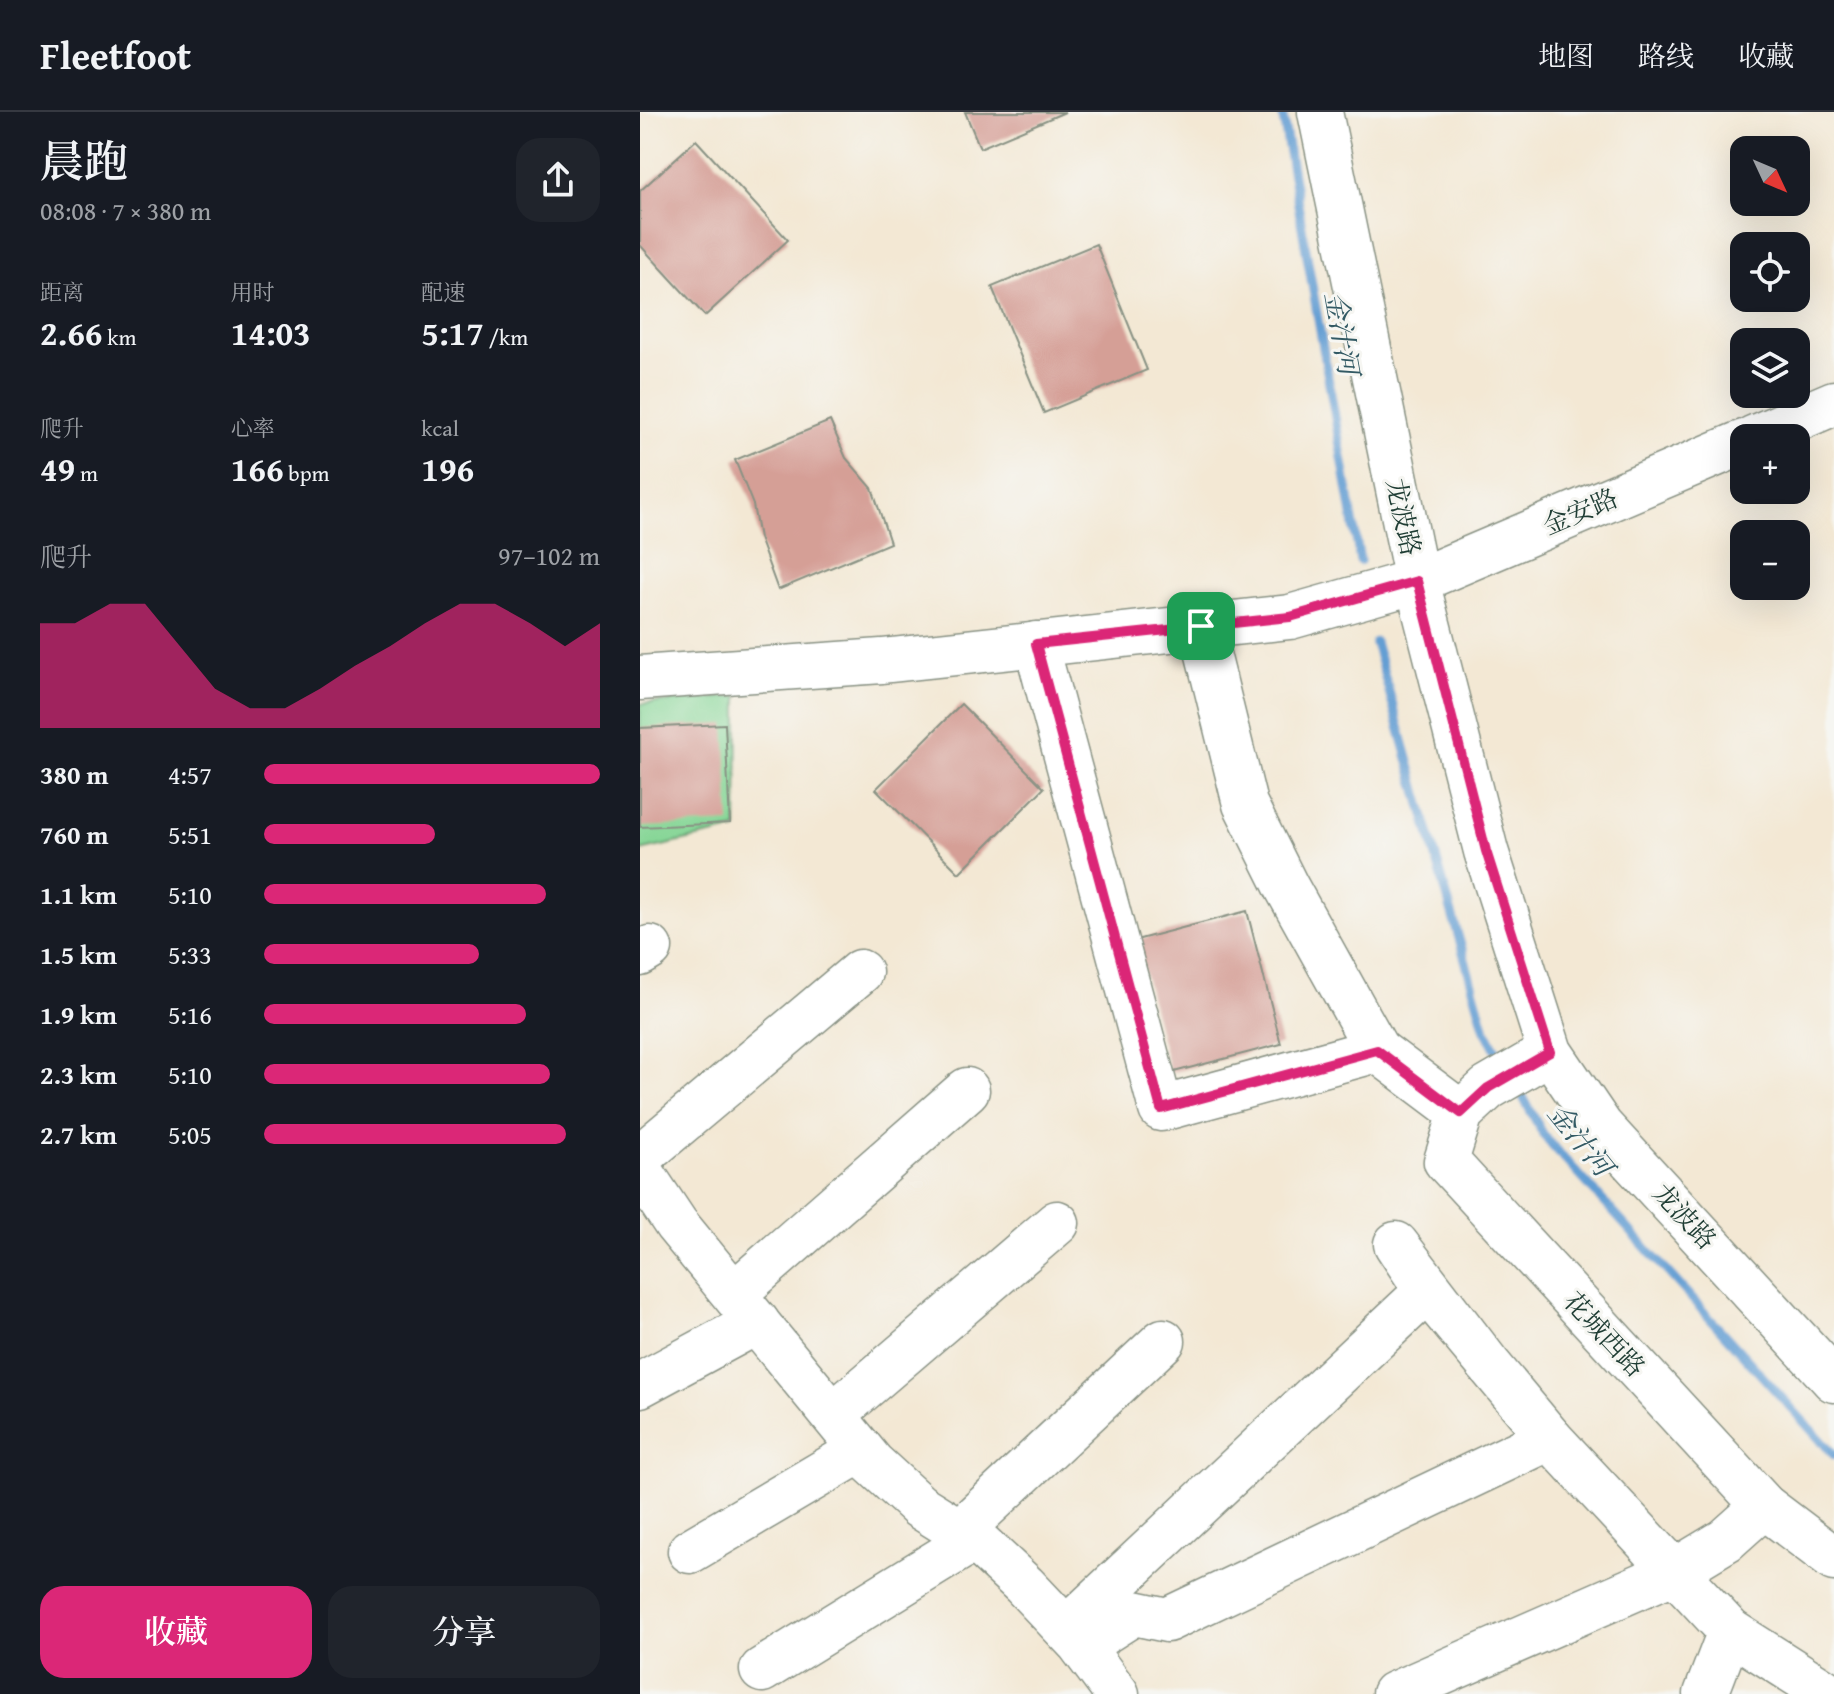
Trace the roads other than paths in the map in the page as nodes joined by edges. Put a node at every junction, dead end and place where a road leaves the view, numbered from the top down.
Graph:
1 (1320, 112) edge
2 (1834, 403) edge
3 (1785, 424) edge
4 (1730, 448) edge
5 (1417, 581) junction
6 (1201, 626) junction
7 (1036, 644) junction
8 (640, 678) edge
9 (860, 972) dead end
10 (1377, 1050) junction
11 (1550, 1052) junction
12 (967, 1090) dead end
13 (1474, 1100) junction
14 (644, 1181) edge
15 (1057, 1223) dead end
16 (745, 1308) junction
17 (1163, 1341) dead end
18 (1834, 1380) edge
19 (640, 1385) edge
20 (834, 1414) junction
21 (1550, 1438) junction
22 (861, 1450) junction
23 (1764, 1506) junction
24 (966, 1536) junction
25 (690, 1551) dead end
26 (1834, 1559) edge
27 (1673, 1572) junction
28 (1730, 1631) junction
29 (1074, 1638) junction
30 (762, 1670) dead end
31 (1117, 1694) edge
32 (1394, 1694) edge
33 (1706, 1694) edge
34 (1829, 1694) edge

1 - 5 street, 龙波路
2 - 3 street
4 - 5 street, 金安路
5 - 6 street, 金安路
5 - 11 street, 龙波路
6 - 7 street, 金安路
6 - 10 street
7 - 8 street, 金安路
7 - 10 street
9 - 14 street
10 - 13 street
11 - 13 street
11 - 18 street, 龙波路
12 - 16 street
13 - 23 street, 花城西路
14 - 16 street
15 - 20 street
16 - 19 street
16 - 20 street
17 - 24 street
20 - 22 street
21 - 27 street
21 - 29 street
21 - 29 street
22 - 24 street
22 - 25 street
23 - 26 street, 花城西路
23 - 27 street
24 - 29 street
24 - 30 street
27 - 28 street
27 - 32 street
28 - 33 street
28 - 34 street
29 - 31 street

